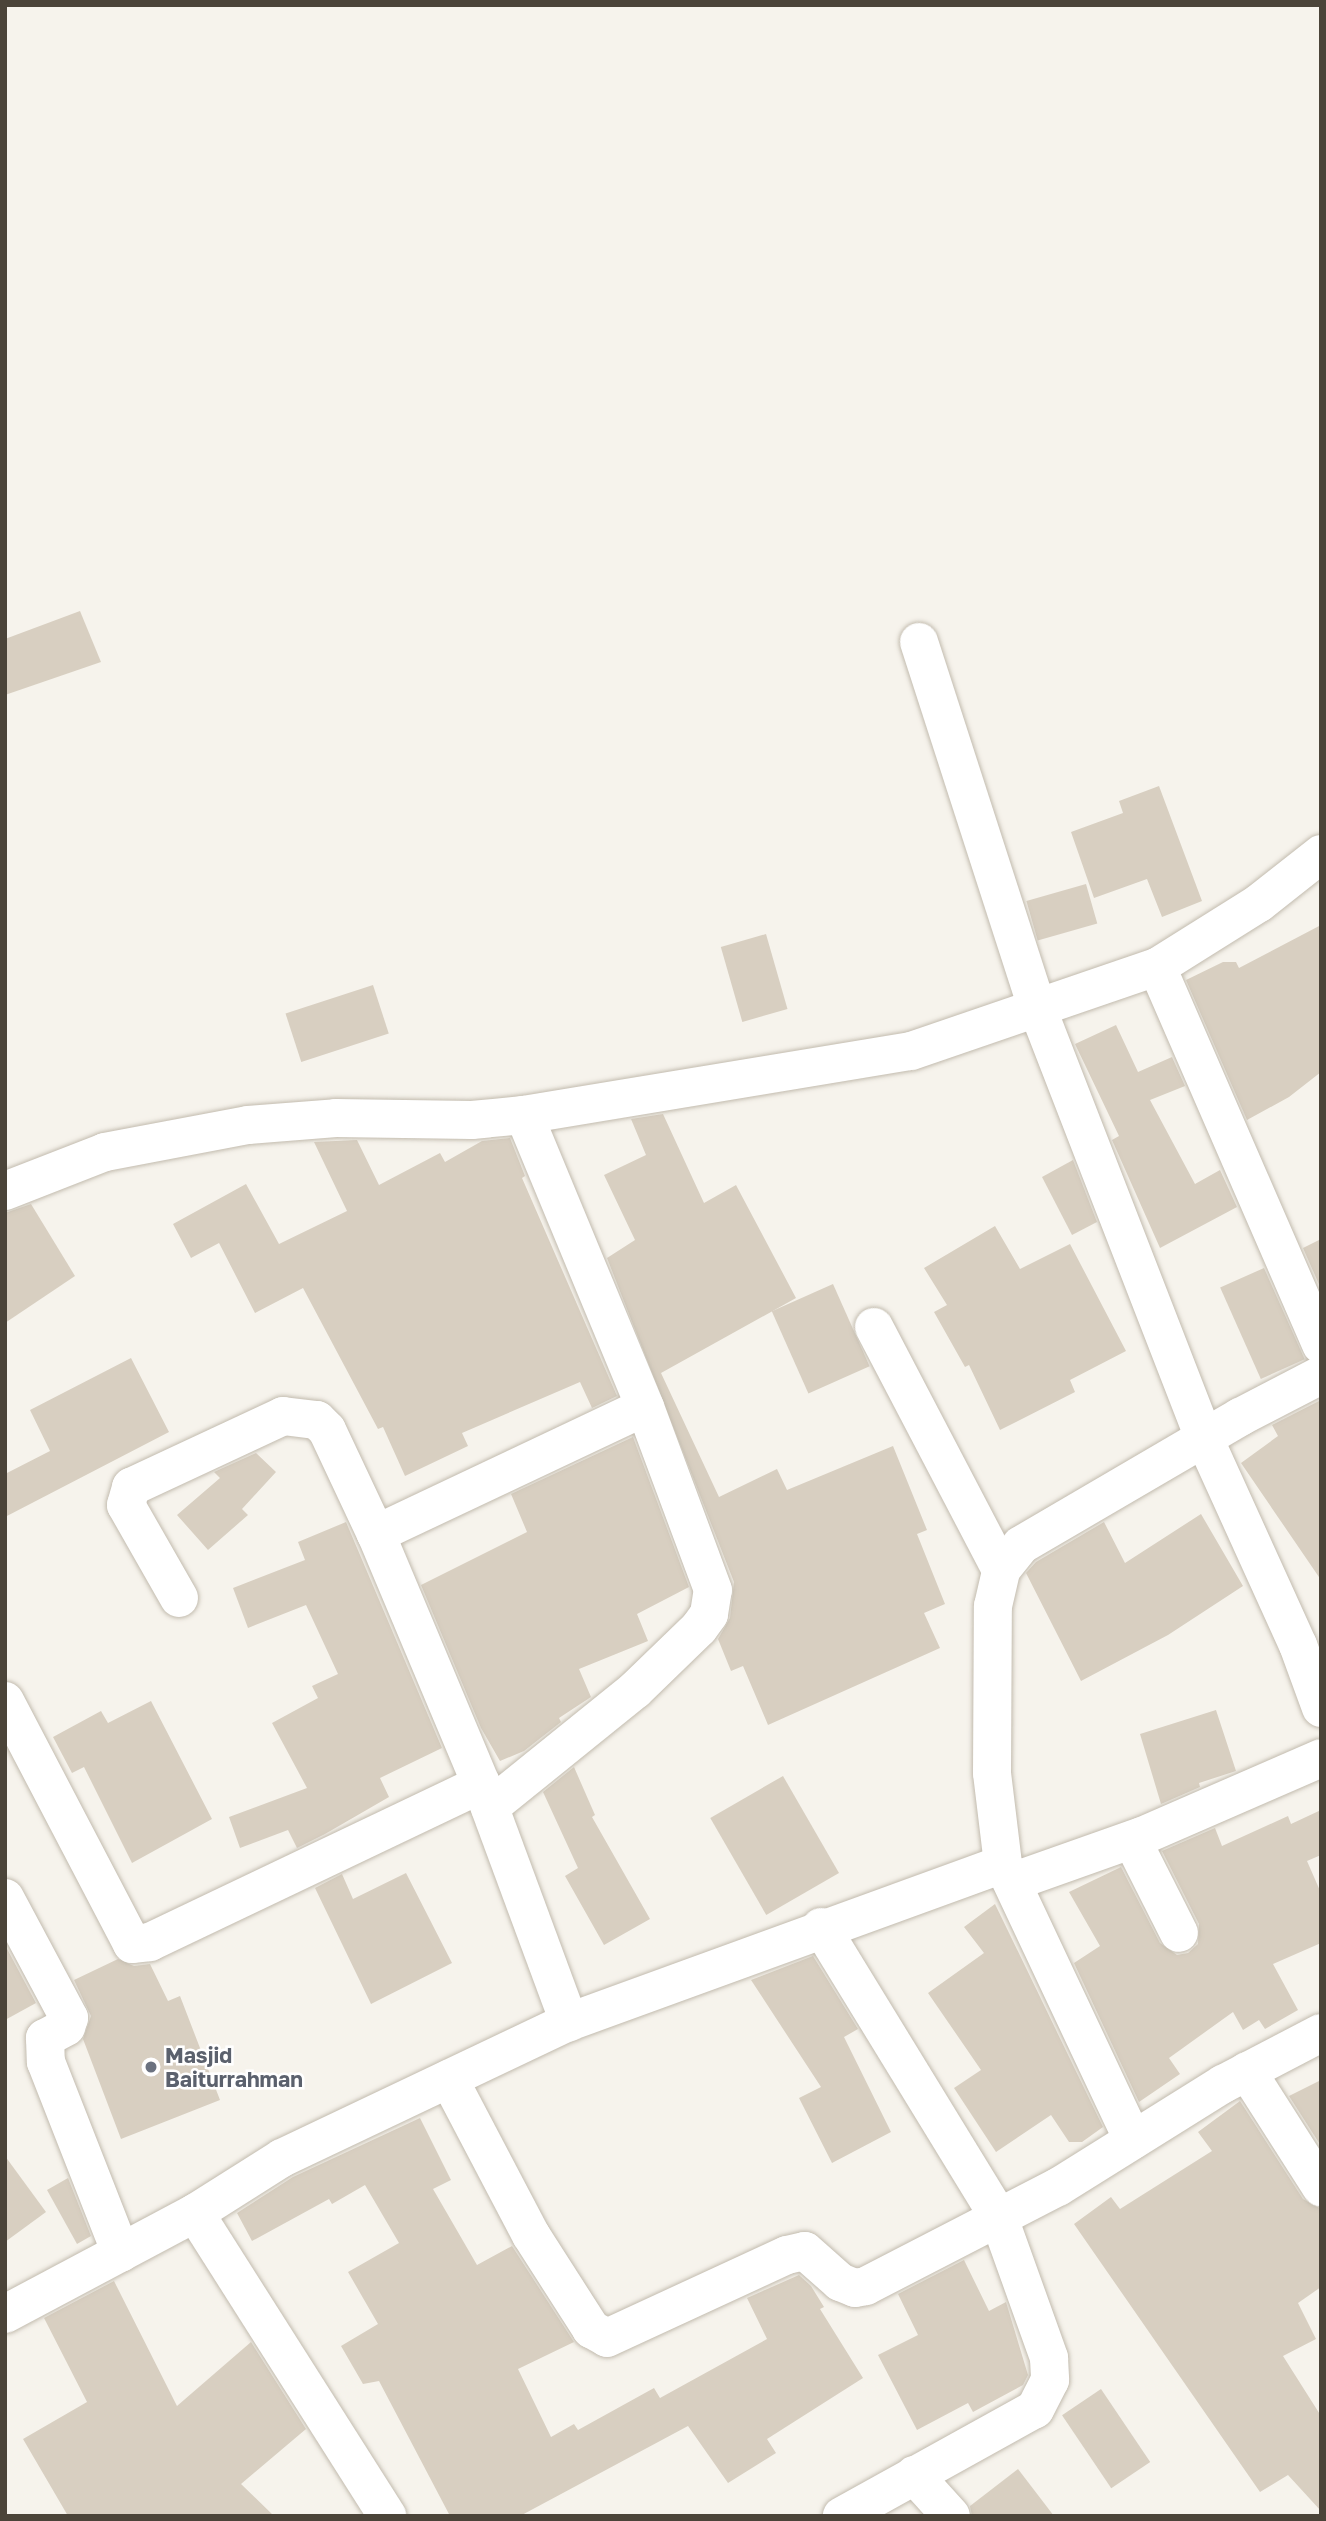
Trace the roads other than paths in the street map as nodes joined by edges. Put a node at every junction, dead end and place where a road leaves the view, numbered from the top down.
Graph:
1 (919, 642) dead end
2 (1321, 854) edge
3 (1157, 967) junction
4 (1038, 1010) junction
5 (524, 1115) junction
6 (5, 1191) edge
7 (874, 1326) dead end
8 (1321, 1345) edge
9 (1321, 1375) edge
10 (645, 1407) junction
11 (1204, 1438) junction
12 (376, 1534) junction
13 (1000, 1570) junction
14 (179, 1598) dead end
15 (1321, 1708) edge
16 (9, 1717) edge
17 (1321, 1758) edge
18 (485, 1796) junction
19 (1132, 1840) junction
20 (1007, 1873) junction
21 (5, 1898) edge
22 (821, 1927) junction
23 (1178, 1933) dead end
24 (569, 2022) junction
25 (1321, 2034) edge
26 (1247, 2071) junction
27 (449, 2079) junction
28 (1133, 2140) junction
29 (1321, 2187) edge
30 (195, 2213) junction
31 (999, 2218) junction
32 (121, 2253) junction
33 (5, 2314) edge
34 (914, 2475) junction
35 (387, 2516) edge
36 (842, 2516) edge
37 (951, 2516) edge

1 - 4 street
2 - 3 street
3 - 4 street
3 - 8 street
4 - 5 street
4 - 11 street
5 - 6 street
5 - 10 street
7 - 13 street
9 - 11 street
10 - 12 street
10 - 18 street
11 - 13 street
11 - 15 street
12 - 14 street
12 - 18 street
13 - 20 street
16 - 18 street
17 - 19 street
18 - 24 street
19 - 20 street
19 - 23 street
20 - 22 street
20 - 28 street
21 - 32 street
22 - 24 street
22 - 31 street
24 - 27 street
25 - 26 street
26 - 28 street
26 - 29 street
27 - 30 street
27 - 31 street
28 - 31 street
30 - 32 street
30 - 35 street
31 - 34 street
32 - 33 street
34 - 36 street
34 - 37 street

